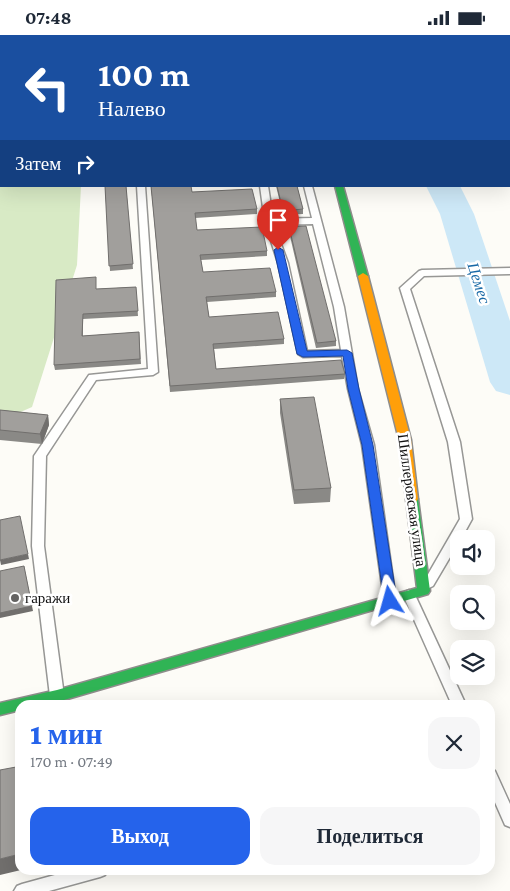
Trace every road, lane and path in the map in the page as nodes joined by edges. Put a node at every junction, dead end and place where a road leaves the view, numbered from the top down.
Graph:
1 (141, 187) edge
2 (264, 187) edge
3 (308, 187) edge
4 (339, 187) edge
5 (317, 221) junction
6 (269, 222) junction
7 (507, 272) edge
8 (347, 353) junction
9 (424, 591) junction
10 (409, 595) junction
11 (390, 601) junction
12 (57, 696) junction
13 (39, 700) edge
14 (456, 700) edge
15 (15, 706) edge
16 (0, 709) edge
17 (495, 786) edge
18 (510, 820) edge
19 (81, 875) edge
20 (22, 891) edge

1 - 12 lane
2 - 6 lane
3 - 5 lane
4 - 9 street, Шиллеровская улица
5 - 6 lane
5 - 8 lane
6 - 8 lane
7 - 9 lane
8 - 11 lane
9 - 10 street
10 - 11 street
10 - 14 lane
11 - 12 street
12 - 13 street
15 - 16 street
17 - 18 lane
19 - 20 lane

